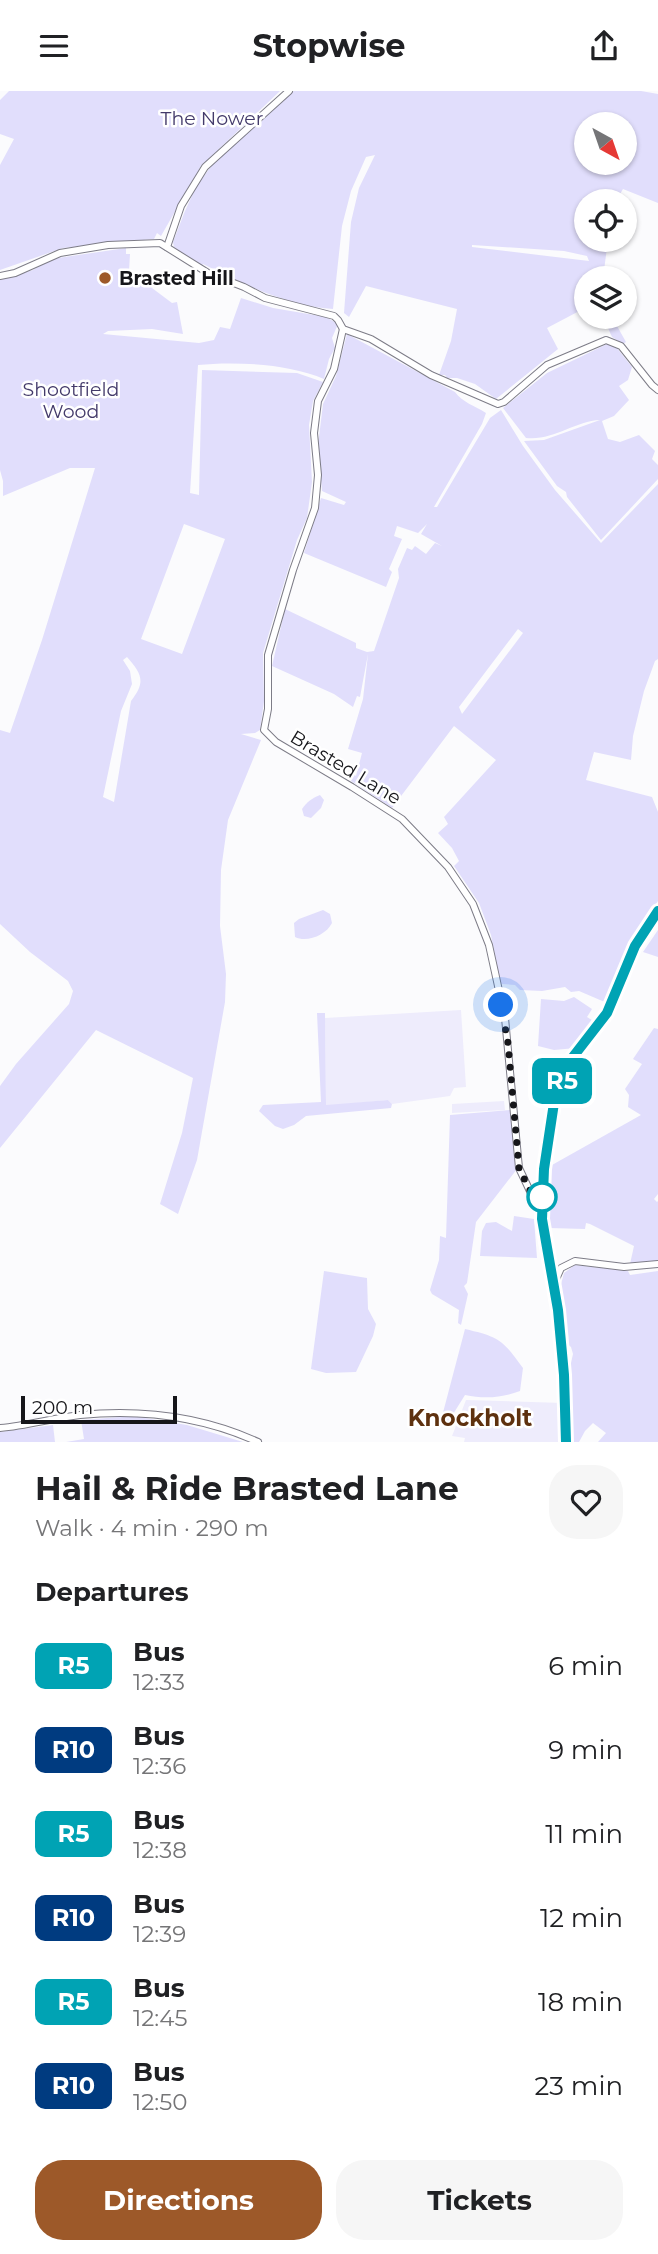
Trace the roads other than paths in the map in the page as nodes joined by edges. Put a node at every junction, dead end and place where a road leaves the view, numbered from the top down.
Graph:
1 (289, 91) edge
2 (167, 247) junction
3 (0, 276) edge
4 (343, 329) junction
5 (658, 390) edge
6 (658, 911) edge
7 (542, 1208) junction
8 (658, 1264) edge
9 (554, 1286) junction
10 (0, 1428) edge
11 (258, 1442) edge
12 (566, 1442) edge

1 - 2 street
2 - 3 street
2 - 4 street
4 - 5 street
4 - 7 street, Brasted Lane
6 - 7 street
7 - 9 street
8 - 9 street
9 - 12 street
10 - 11 street

